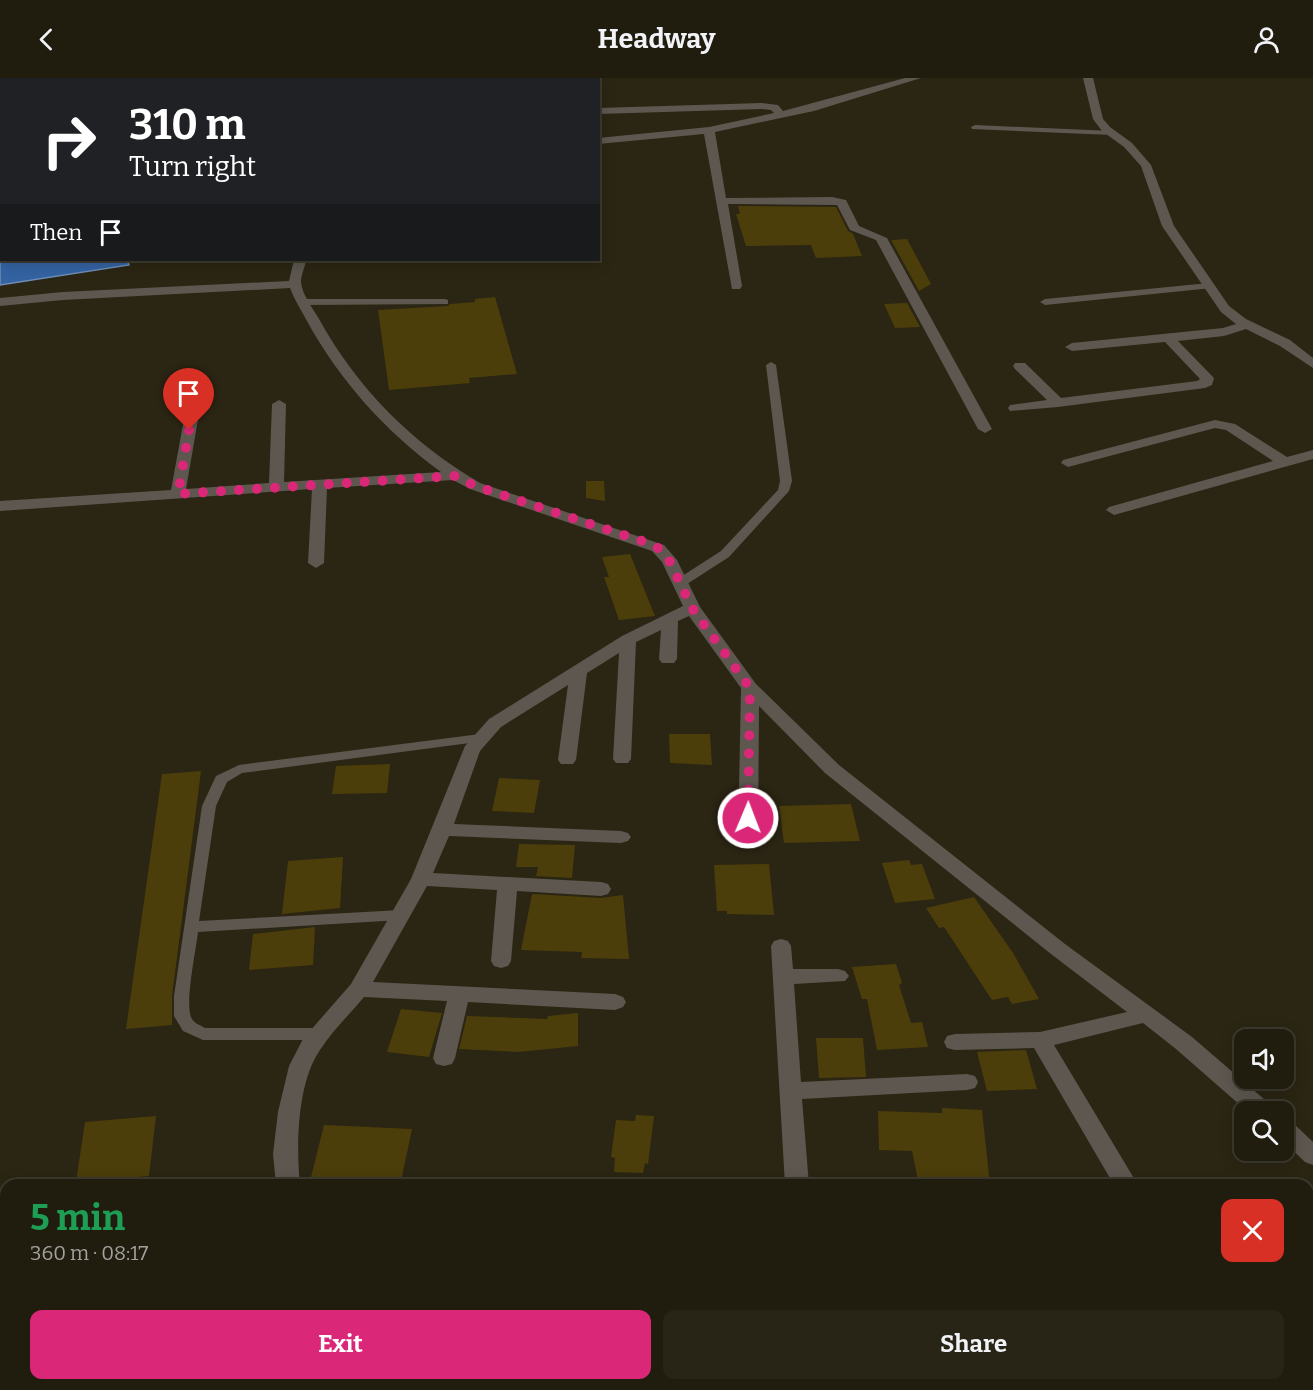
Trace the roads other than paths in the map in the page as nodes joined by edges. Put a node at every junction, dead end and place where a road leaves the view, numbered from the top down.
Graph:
1 (916, 78) edge
2 (1088, 78) edge
3 (600, 111) edge
4 (781, 115) junction
5 (975, 127) dead end
6 (710, 130) junction
7 (1112, 133) junction
8 (600, 141) edge
9 (722, 201) junction
10 (300, 261) edge
11 (295, 284) junction
12 (736, 286) dead end
13 (1209, 286) junction
14 (0, 302) edge
15 (304, 302) junction
16 (445, 302) dead end
17 (1045, 302) dead end
18 (1247, 325) junction
19 (1171, 338) junction
20 (1072, 347) dead end
21 (1313, 364) edge
22 (771, 365) dead end
23 (1020, 366) dead end
24 (1058, 403) junction
25 (279, 404) dead end
26 (193, 408) dead end
27 (1015, 408) dead end
28 (985, 429) dead end
29 (1313, 454) edge
30 (1285, 462) junction
31 (1068, 463) dead end
32 (455, 476) junction
33 (320, 484) junction
34 (276, 487) junction
35 (178, 494) junction
36 (0, 507) edge
37 (1114, 510) dead end
38 (316, 563) dead end
39 (680, 583) junction
40 (692, 608) junction
41 (670, 619) junction
42 (628, 640) junction
43 (668, 659) dead end
44 (579, 670) junction
45 (750, 688) junction
46 (480, 738) junction
47 (622, 759) dead end
48 (567, 760) dead end
49 (442, 830) junction
50 (621, 837) dead end
51 (748, 840) dead end
52 (421, 879) junction
53 (508, 884) junction
54 (601, 889) dead end
55 (401, 915) junction
56 (191, 927) junction
57 (781, 946) dead end
58 (501, 961) dead end
59 (838, 976) dead end
60 (782, 977) junction
61 (359, 989) junction
62 (459, 996) junction
63 (615, 1002) dead end
64 (1145, 1015) junction
65 (322, 1034) junction
66 (1040, 1040) junction
67 (956, 1042) dead end
68 (444, 1058) dead end
69 (967, 1082) dead end
70 (790, 1091) junction
71 (1251, 1101) edge
72 (1294, 1138) edge
73 (1313, 1156) edge
74 (287, 1179) edge
75 (797, 1179) edge
76 (1122, 1179) edge

1 - 4 street
2 - 7 street
3 - 4 street
4 - 6 street
5 - 7 lane
6 - 8 street
6 - 9 street
7 - 13 street
9 - 12 street
9 - 28 street
10 - 11 street
11 - 14 street
11 - 15 street
13 - 17 lane
13 - 18 street
15 - 16 lane
15 - 32 street
18 - 19 street
18 - 21 street
19 - 20 street
19 - 24 street
22 - 39 lane
23 - 24 street
24 - 27 street
25 - 34 street
26 - 35 street
29 - 30 street
30 - 31 street
30 - 37 street
32 - 33 street
32 - 39 street
33 - 34 street
33 - 38 street
34 - 35 street
35 - 36 street
39 - 40 street
40 - 41 street
40 - 45 street
41 - 42 street
41 - 43 street
42 - 44 street
42 - 47 street
44 - 46 street
44 - 48 street
45 - 51 street
45 - 64 street
46 - 49 street
46 - 56 lane
49 - 50 street
49 - 52 street
52 - 53 street
52 - 55 street
53 - 54 street
53 - 58 street
55 - 56 lane
55 - 61 street
56 - 65 lane
57 - 60 street
59 - 60 street
60 - 70 street
61 - 62 street
61 - 65 street
62 - 63 street
62 - 68 street
64 - 66 street
64 - 71 street
65 - 74 street
66 - 67 street
66 - 76 street
69 - 70 street
70 - 75 street
72 - 73 street

